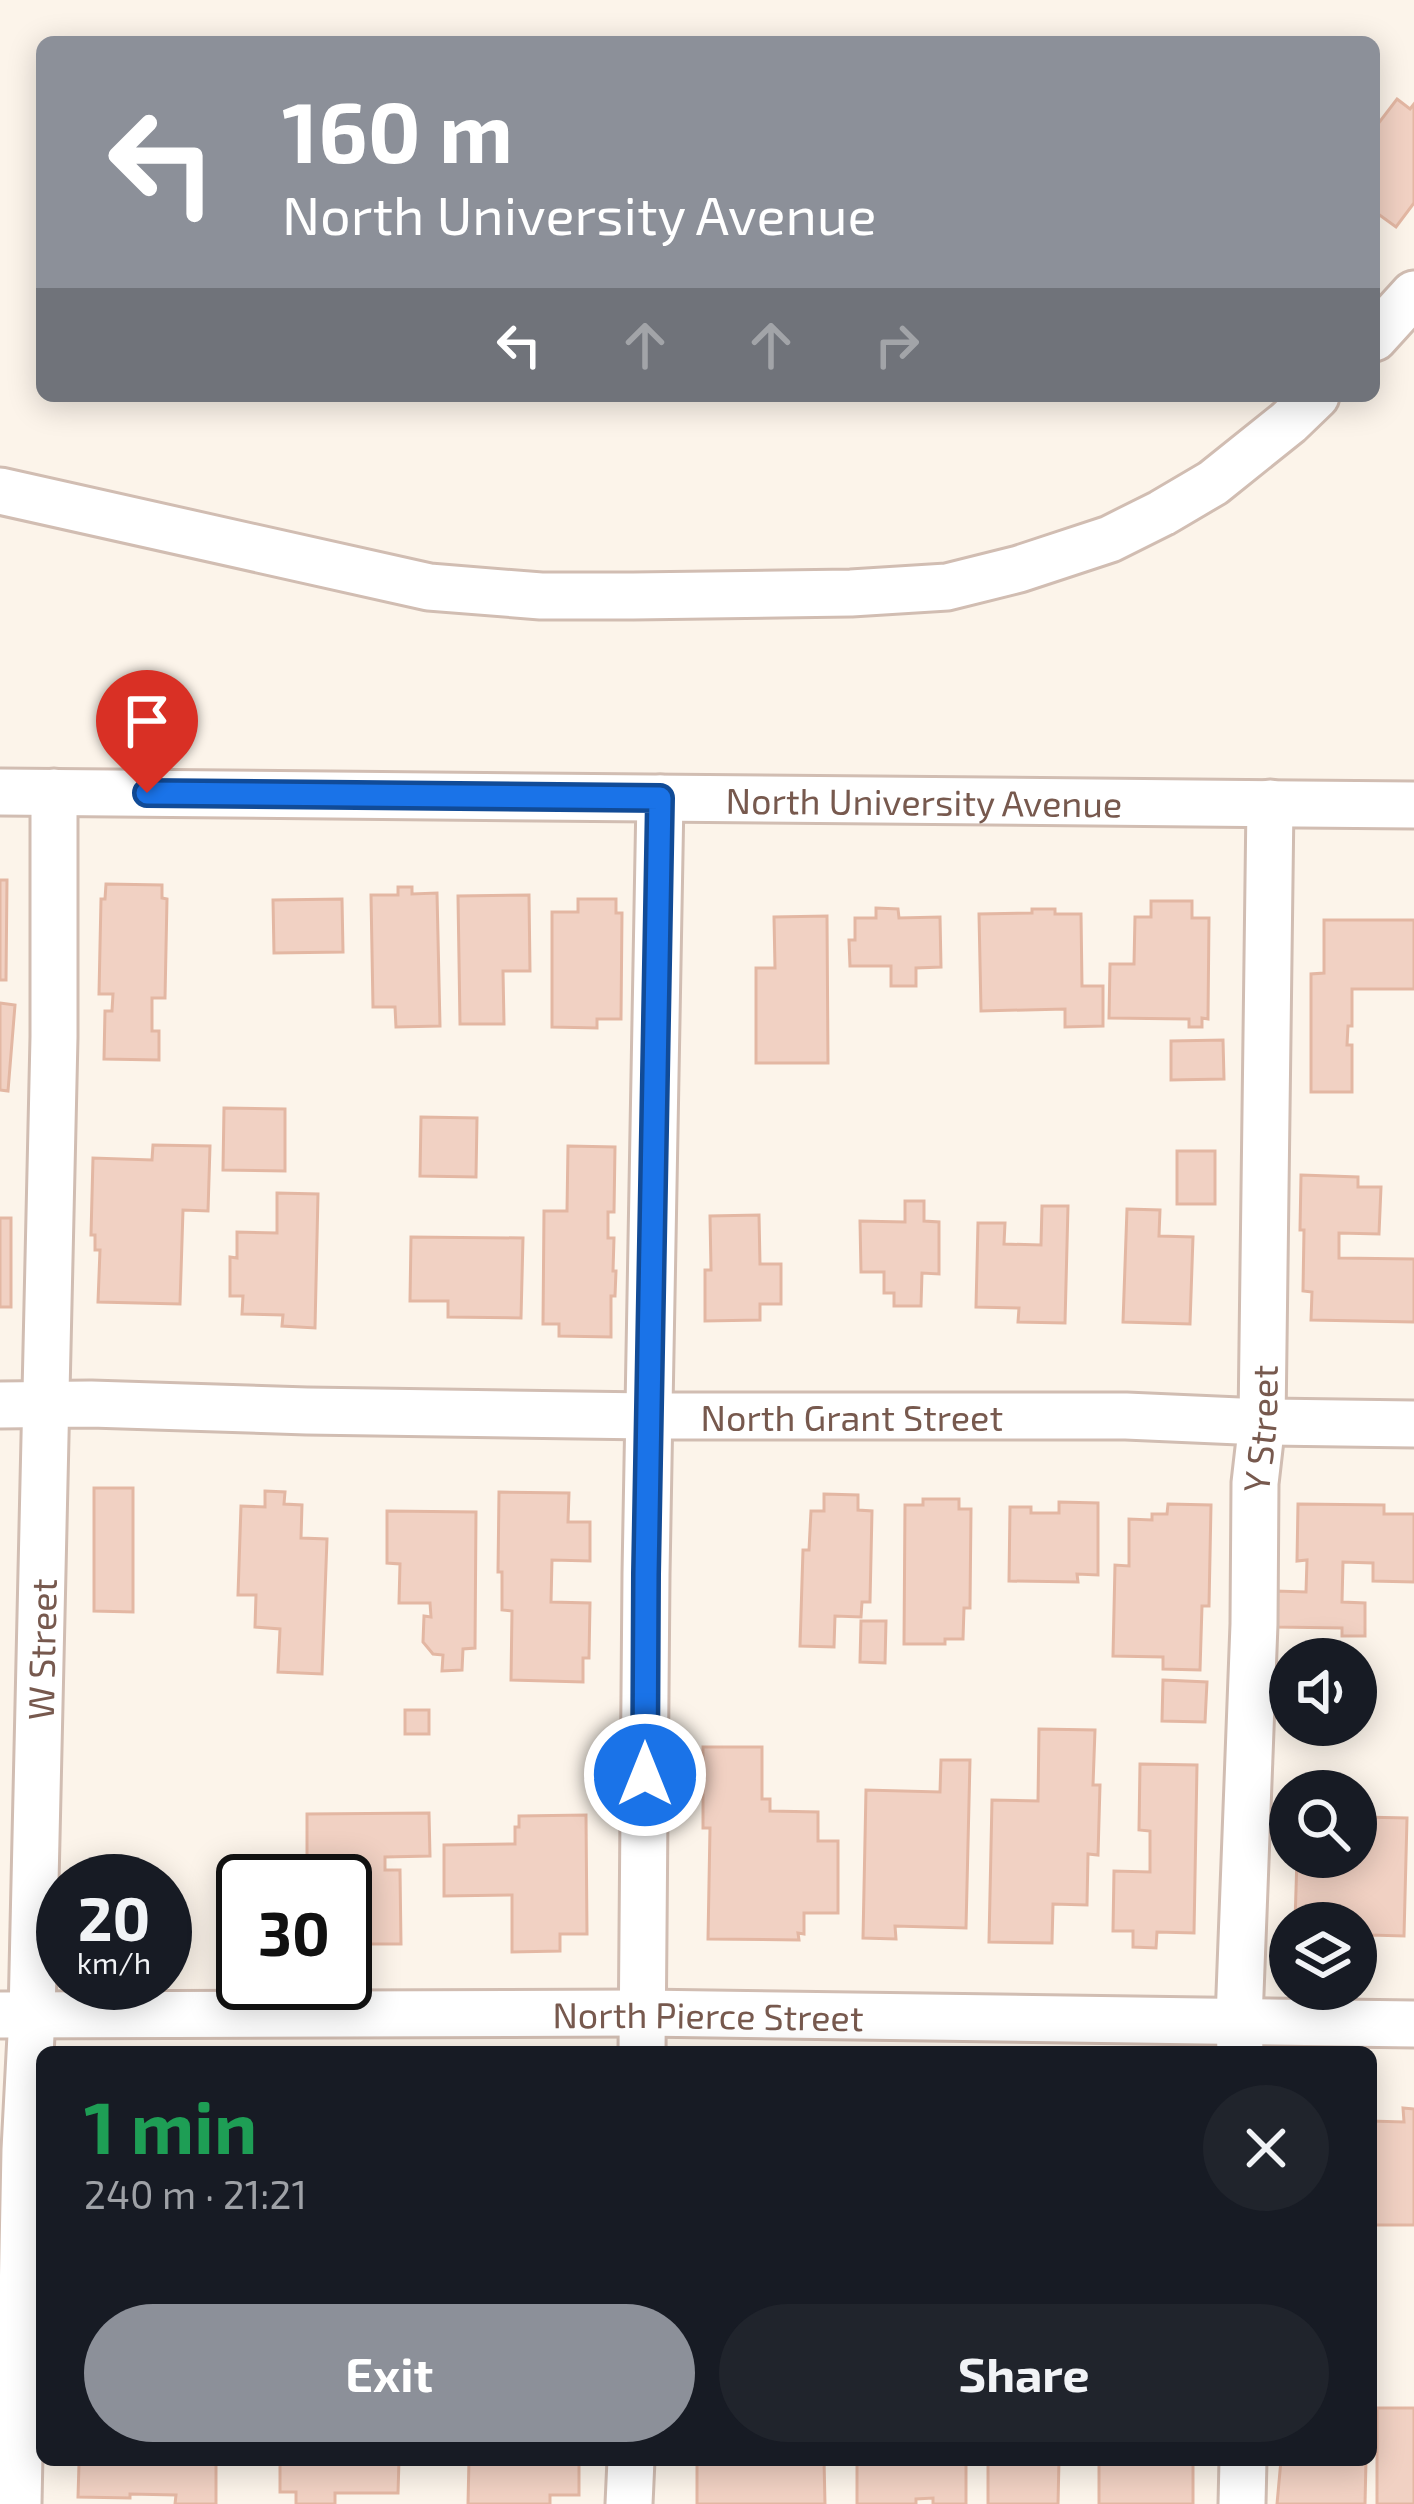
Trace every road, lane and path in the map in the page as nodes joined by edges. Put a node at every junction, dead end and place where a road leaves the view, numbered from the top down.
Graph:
1 (1414, 294) edge
2 (1380, 331) edge
3 (1310, 402) edge
4 (0, 491) edge
5 (0, 792) edge
6 (54, 792) junction
7 (660, 798) junction
8 (1270, 803) junction
9 (1414, 805) edge
10 (22, 1405) edge
11 (650, 1416) junction
12 (1262, 1422) junction
13 (1414, 1424) edge
14 (16, 2016) edge
15 (1414, 2024) edge
16 (642, 2033) edge
17 (1239, 2036) edge
18 (631, 2466) edge
19 (1243, 2466) edge
20 (17, 2504) edge
21 (629, 2504) edge
22 (1242, 2504) edge

1 - 2 street
3 - 4 street
5 - 6 street, North University Avenue
6 - 7 street, North University Avenue
6 - 10 street, W Street
7 - 8 street, North University Avenue
7 - 11 street
8 - 9 street, North University Avenue
8 - 12 street, Y Street
10 - 11 street, North Grant Street
10 - 14 street, W Street
11 - 12 street, North Grant Street
11 - 16 street
12 - 13 street, North Grant Street
12 - 17 street, Y Street
14 - 16 street, North Pierce Street
14 - 20 street, W Street
15 - 17 street, North Pierce Street
16 - 17 street, North Pierce Street
18 - 21 street
19 - 22 street

